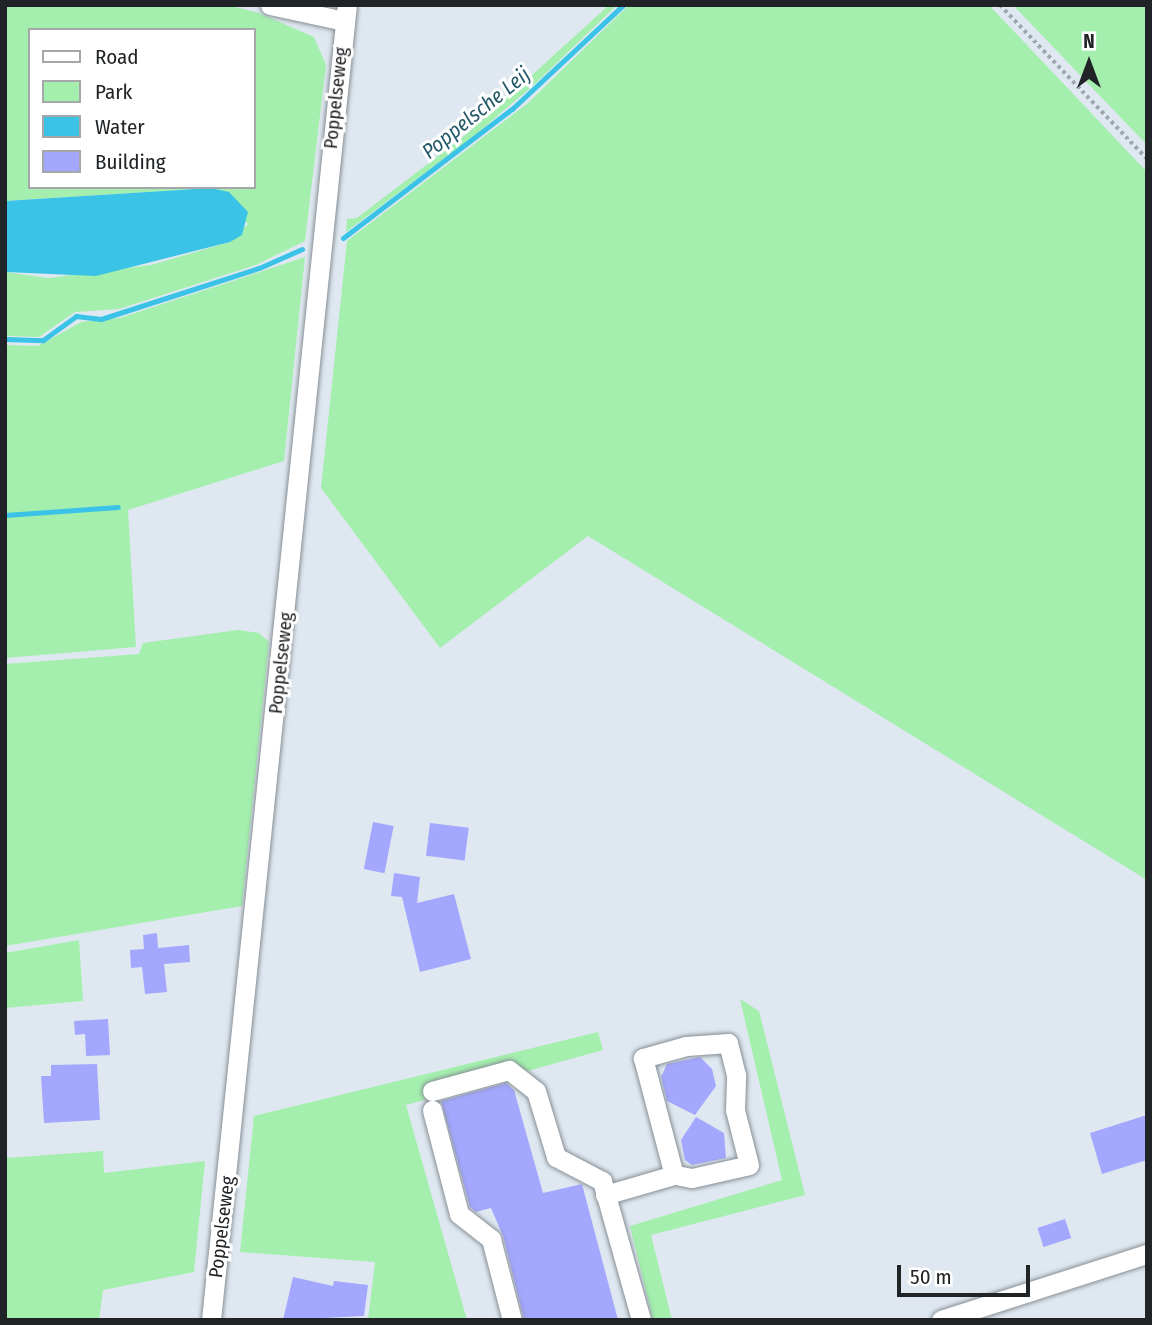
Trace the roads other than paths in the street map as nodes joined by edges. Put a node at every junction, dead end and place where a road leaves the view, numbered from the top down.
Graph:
1 (270, 5) edge
2 (346, 13) edge
3 (674, 1175) junction
4 (605, 1195) junction
5 (1147, 1254) edge
6 (211, 1320) edge
7 (512, 1320) edge
8 (641, 1320) edge
9 (941, 1320) edge

1 - 2 street
2 - 6 street, Poppelseweg
3 - 3 street
3 - 4 street
4 - 7 street
4 - 8 street
5 - 9 street

